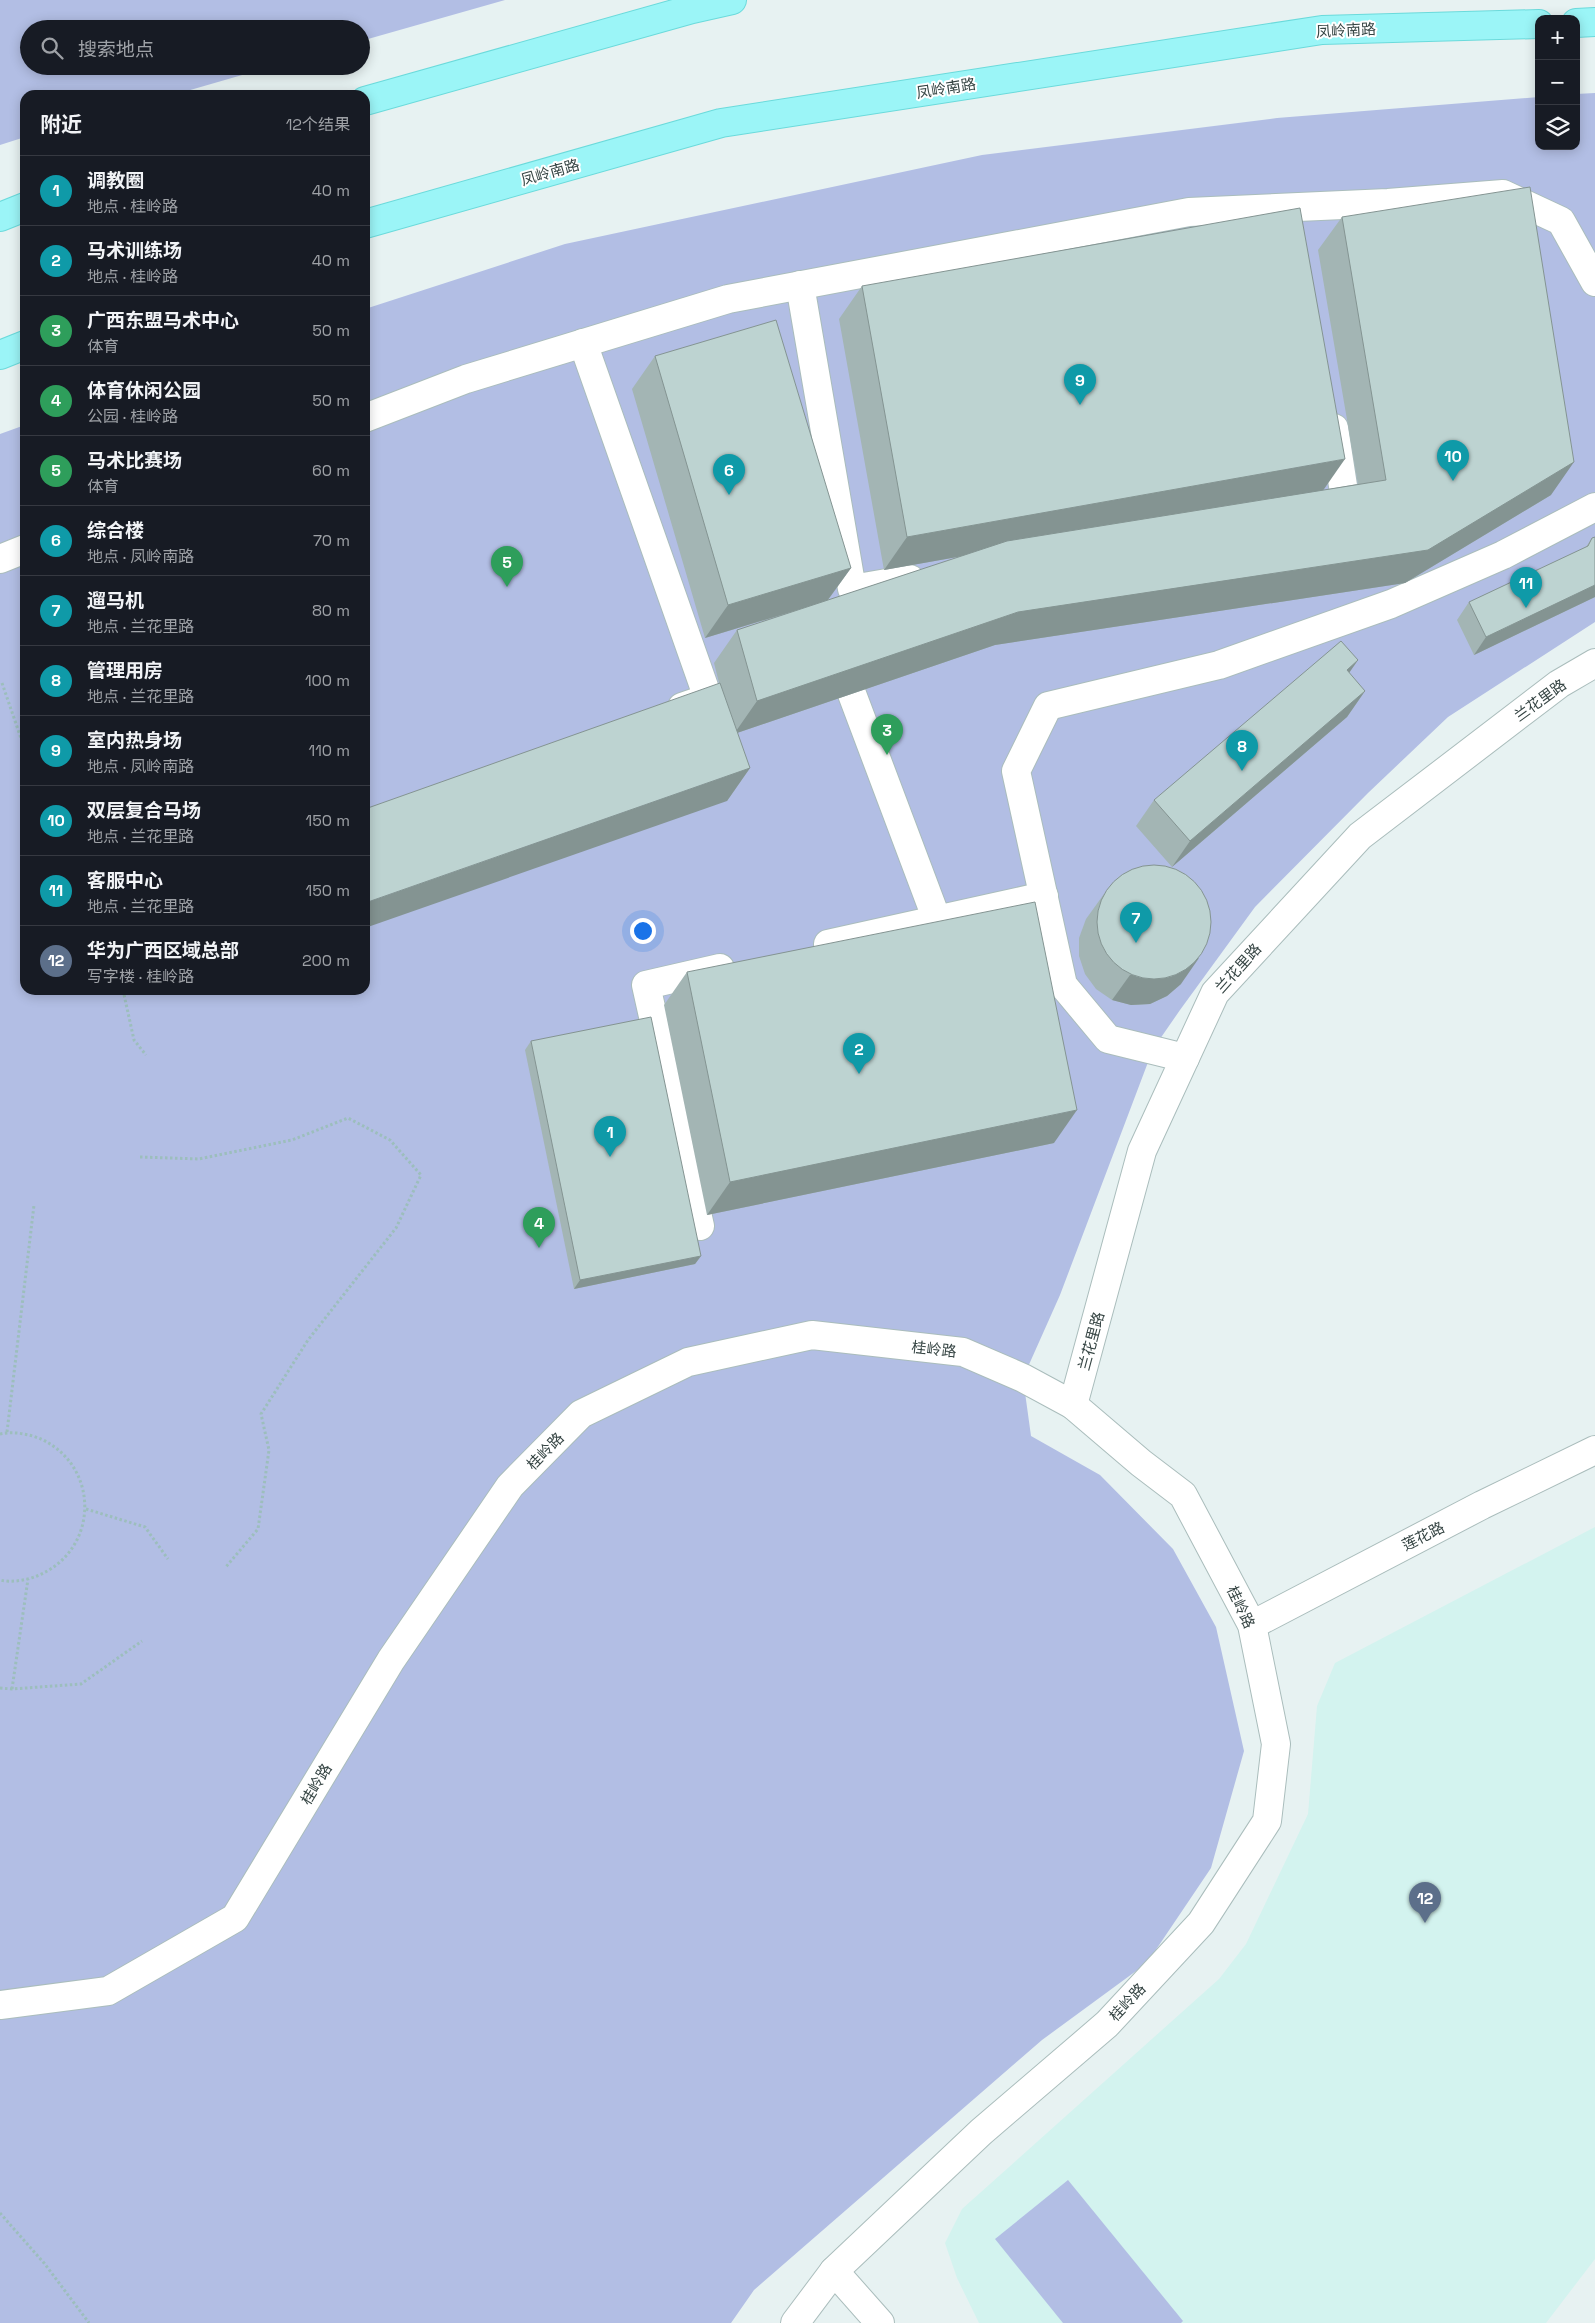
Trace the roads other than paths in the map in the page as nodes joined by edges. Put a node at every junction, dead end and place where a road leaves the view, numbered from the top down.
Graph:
1 (732, 0) edge
2 (1595, 22) edge
3 (1580, 23) edge
4 (1535, 24) edge
5 (370, 100) edge
6 (1299, 207) junction
7 (20, 209) edge
8 (0, 217) edge
9 (370, 223) edge
10 (1304, 236) edge
11 (1595, 282) edge
12 (800, 285) junction
13 (582, 343) junction
14 (20, 347) edge
15 (0, 355) edge
16 (1330, 399) edge
17 (370, 416) edge
18 (1595, 506) edge
19 (1298, 513) edge
20 (20, 551) edge
21 (0, 559) edge
22 (930, 576) edge
23 (1595, 663) edge
24 (852, 694) edge
25 (662, 714) edge
26 (1044, 896) junction
27 (937, 920) junction
28 (801, 950) edge
29 (743, 963) edge
30 (1185, 1058) junction
31 (700, 1226) dead end
32 (1073, 1405) junction
33 (1595, 1450) edge
34 (1252, 1625) junction
35 (0, 2005) edge
36 (834, 2271) junction
37 (795, 2323) edge
38 (880, 2323) edge

1 - 5 main road
2 - 3 main road
4 - 9 main road, 凤岭南路
6 - 10 street
6 - 11 street
6 - 12 street
7 - 8 main road
12 - 13 street
12 - 22 street
13 - 17 street
13 - 25 street
14 - 15 main road
16 - 19 street
18 - 26 street
20 - 21 street
23 - 30 street, 兰花里路
24 - 27 street
26 - 27 street
26 - 30 street
27 - 28 street
29 - 31 street
30 - 32 street, 兰花里路
32 - 34 street, 桂岭路
32 - 35 street, 桂岭路
33 - 34 street, 莲花路
34 - 36 street, 桂岭路
36 - 37 street, 桂岭路
36 - 38 street

